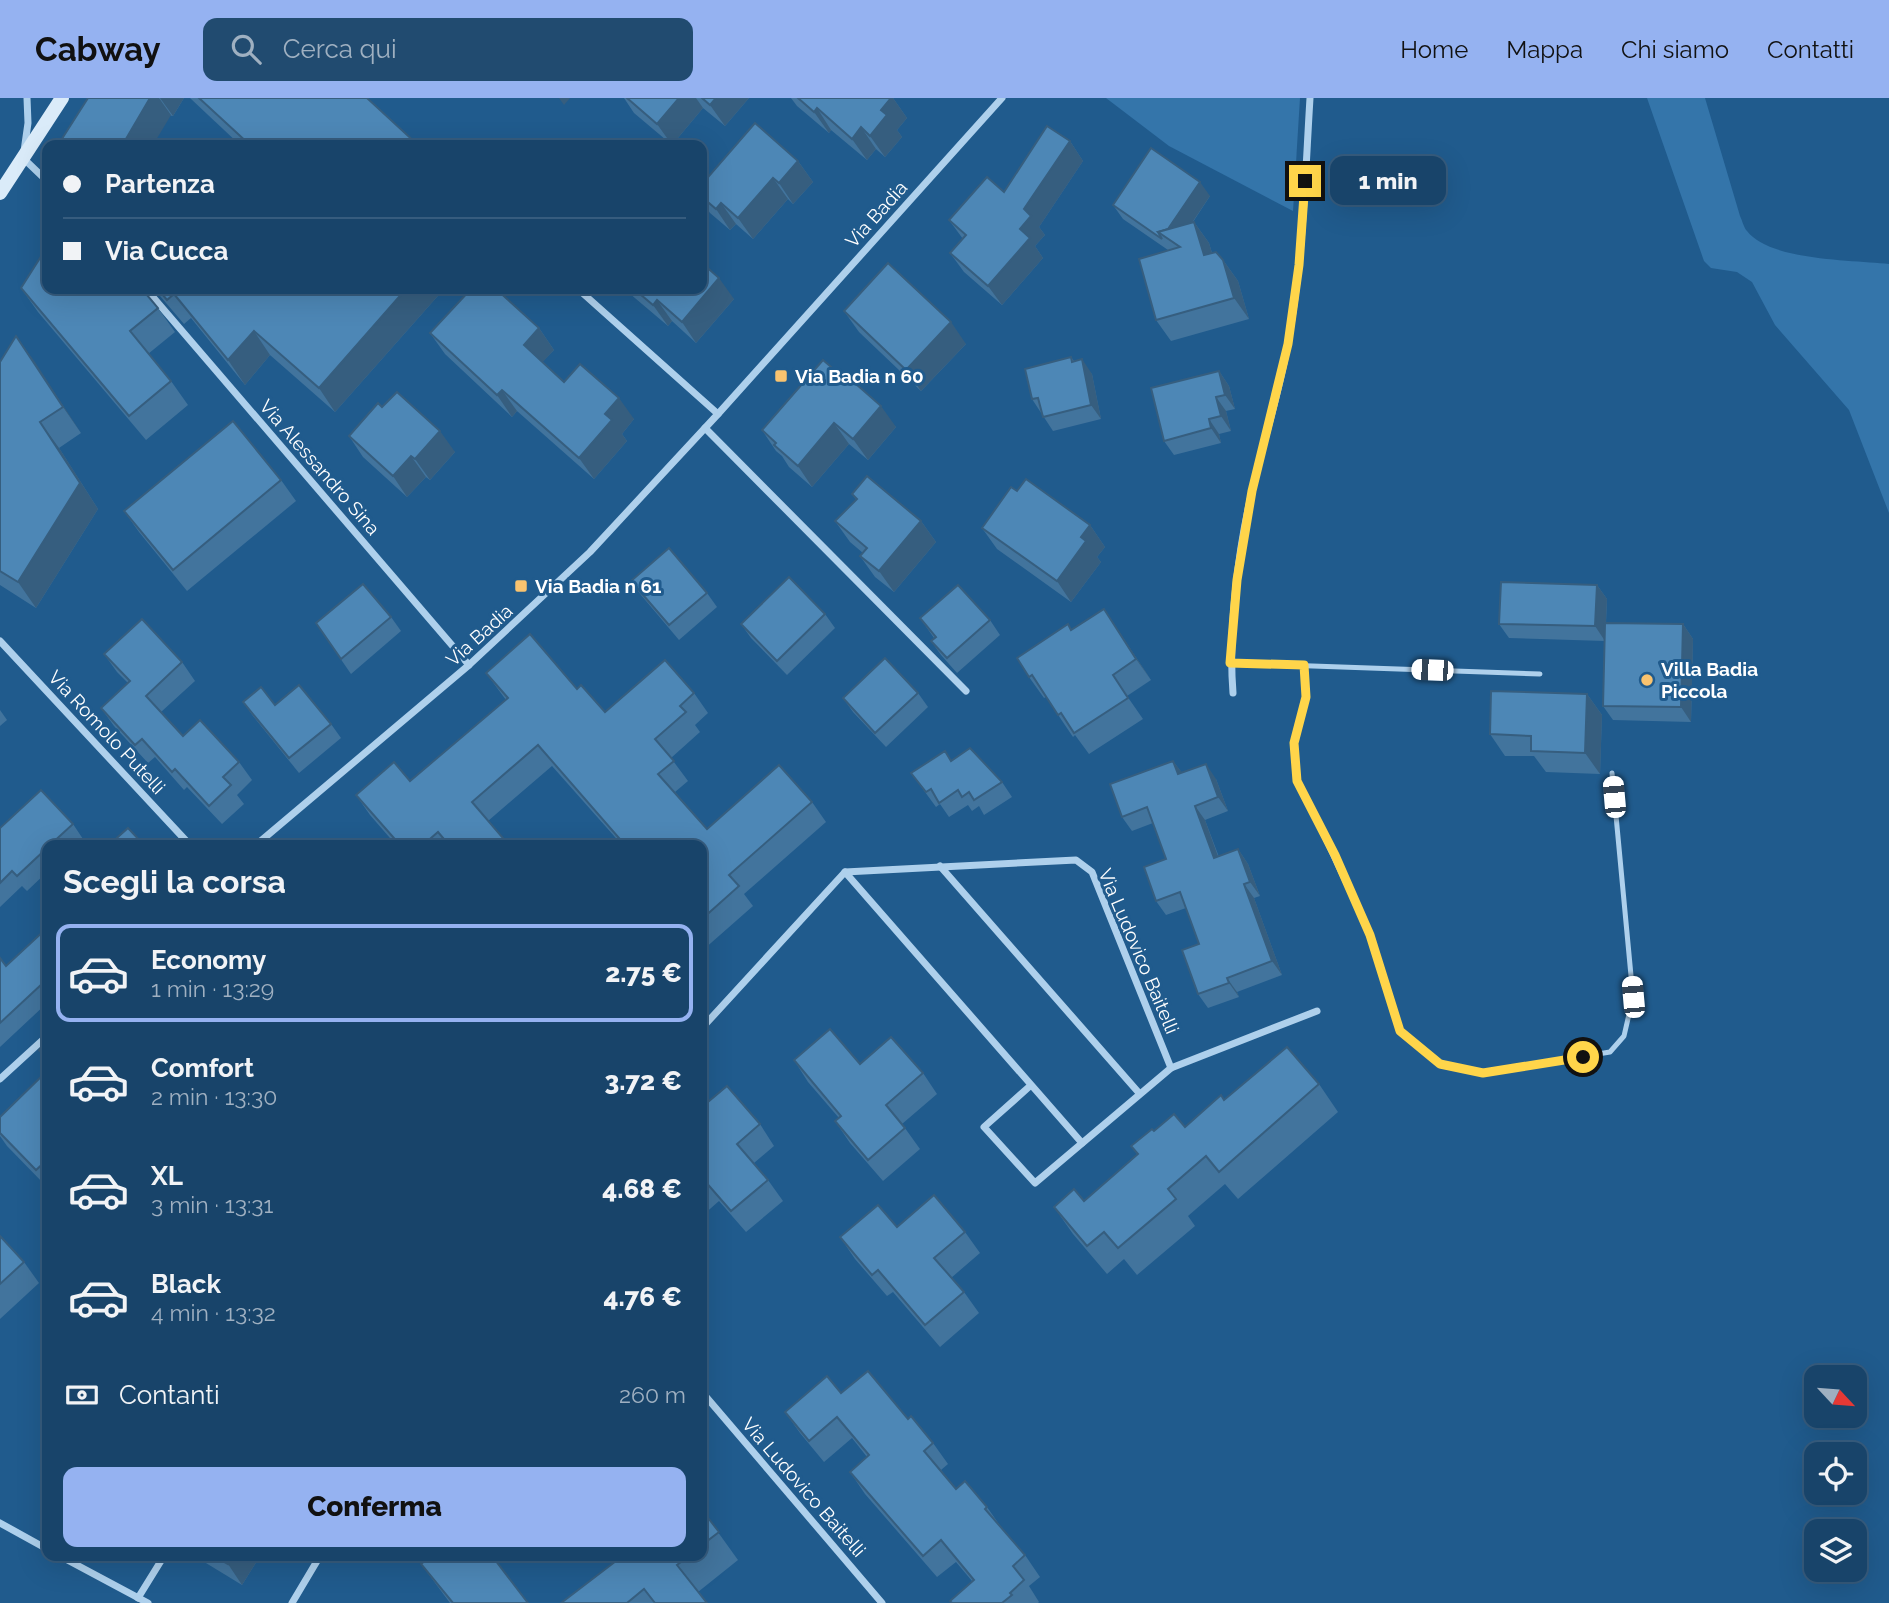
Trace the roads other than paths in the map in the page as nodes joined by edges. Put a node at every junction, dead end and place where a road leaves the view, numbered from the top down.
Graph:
1 (27, 98) edge
2 (62, 98) edge
3 (1310, 98) edge
4 (999, 99) edge
5 (23, 158) junction
6 (42, 176) edge
7 (0, 192) edge
8 (150, 294) edge
9 (584, 294) edge
10 (718, 414) junction
11 (705, 428) junction
12 (0, 641) edge
13 (1230, 663) junction
14 (469, 665) junction
15 (1304, 665) junction
16 (1539, 674) dead end
17 (966, 691) dead end
18 (1233, 693) dead end
19 (1612, 773) dead end
20 (185, 840) edge
21 (262, 840) edge
22 (940, 866) junction
23 (845, 872) junction
24 (1317, 1011) dead end
25 (707, 1023) edge
26 (42, 1041) edge
27 (1171, 1068) junction
28 (0, 1080) edge
29 (1030, 1086) junction
30 (1139, 1093) junction
31 (1082, 1143) junction
32 (707, 1398) edge
33 (0, 1523) edge
34 (42, 1546) edge
35 (69, 1561) edge
36 (161, 1561) edge
37 (317, 1561) edge
38 (138, 1598) junction
39 (148, 1603) edge
40 (292, 1603) edge
41 (882, 1603) edge

1 - 5 street
2 - 5 main road
3 - 13 street
4 - 10 street, Via Badia
5 - 6 street
5 - 7 main road
8 - 14 street, Via Alessandro Sina
9 - 10 street
10 - 11 street, Via Badia
11 - 14 street, Via Badia
11 - 17 street
12 - 20 street, Via Romolo Putelli
13 - 15 lane
13 - 18 street
14 - 21 street, Via Badia
15 - 16 lane
15 - 19 lane
22 - 23 street, Via Ludovico Baitelli
22 - 27 street, Via Ludovico Baitelli
22 - 30 street
23 - 25 street
23 - 29 street
24 - 27 street
26 - 28 street
27 - 30 street
29 - 31 street
29 - 31 street
30 - 31 street
32 - 41 street, Via Ludovico Baitelli
33 - 34 street
35 - 38 street
36 - 38 street
37 - 40 street
38 - 39 street

